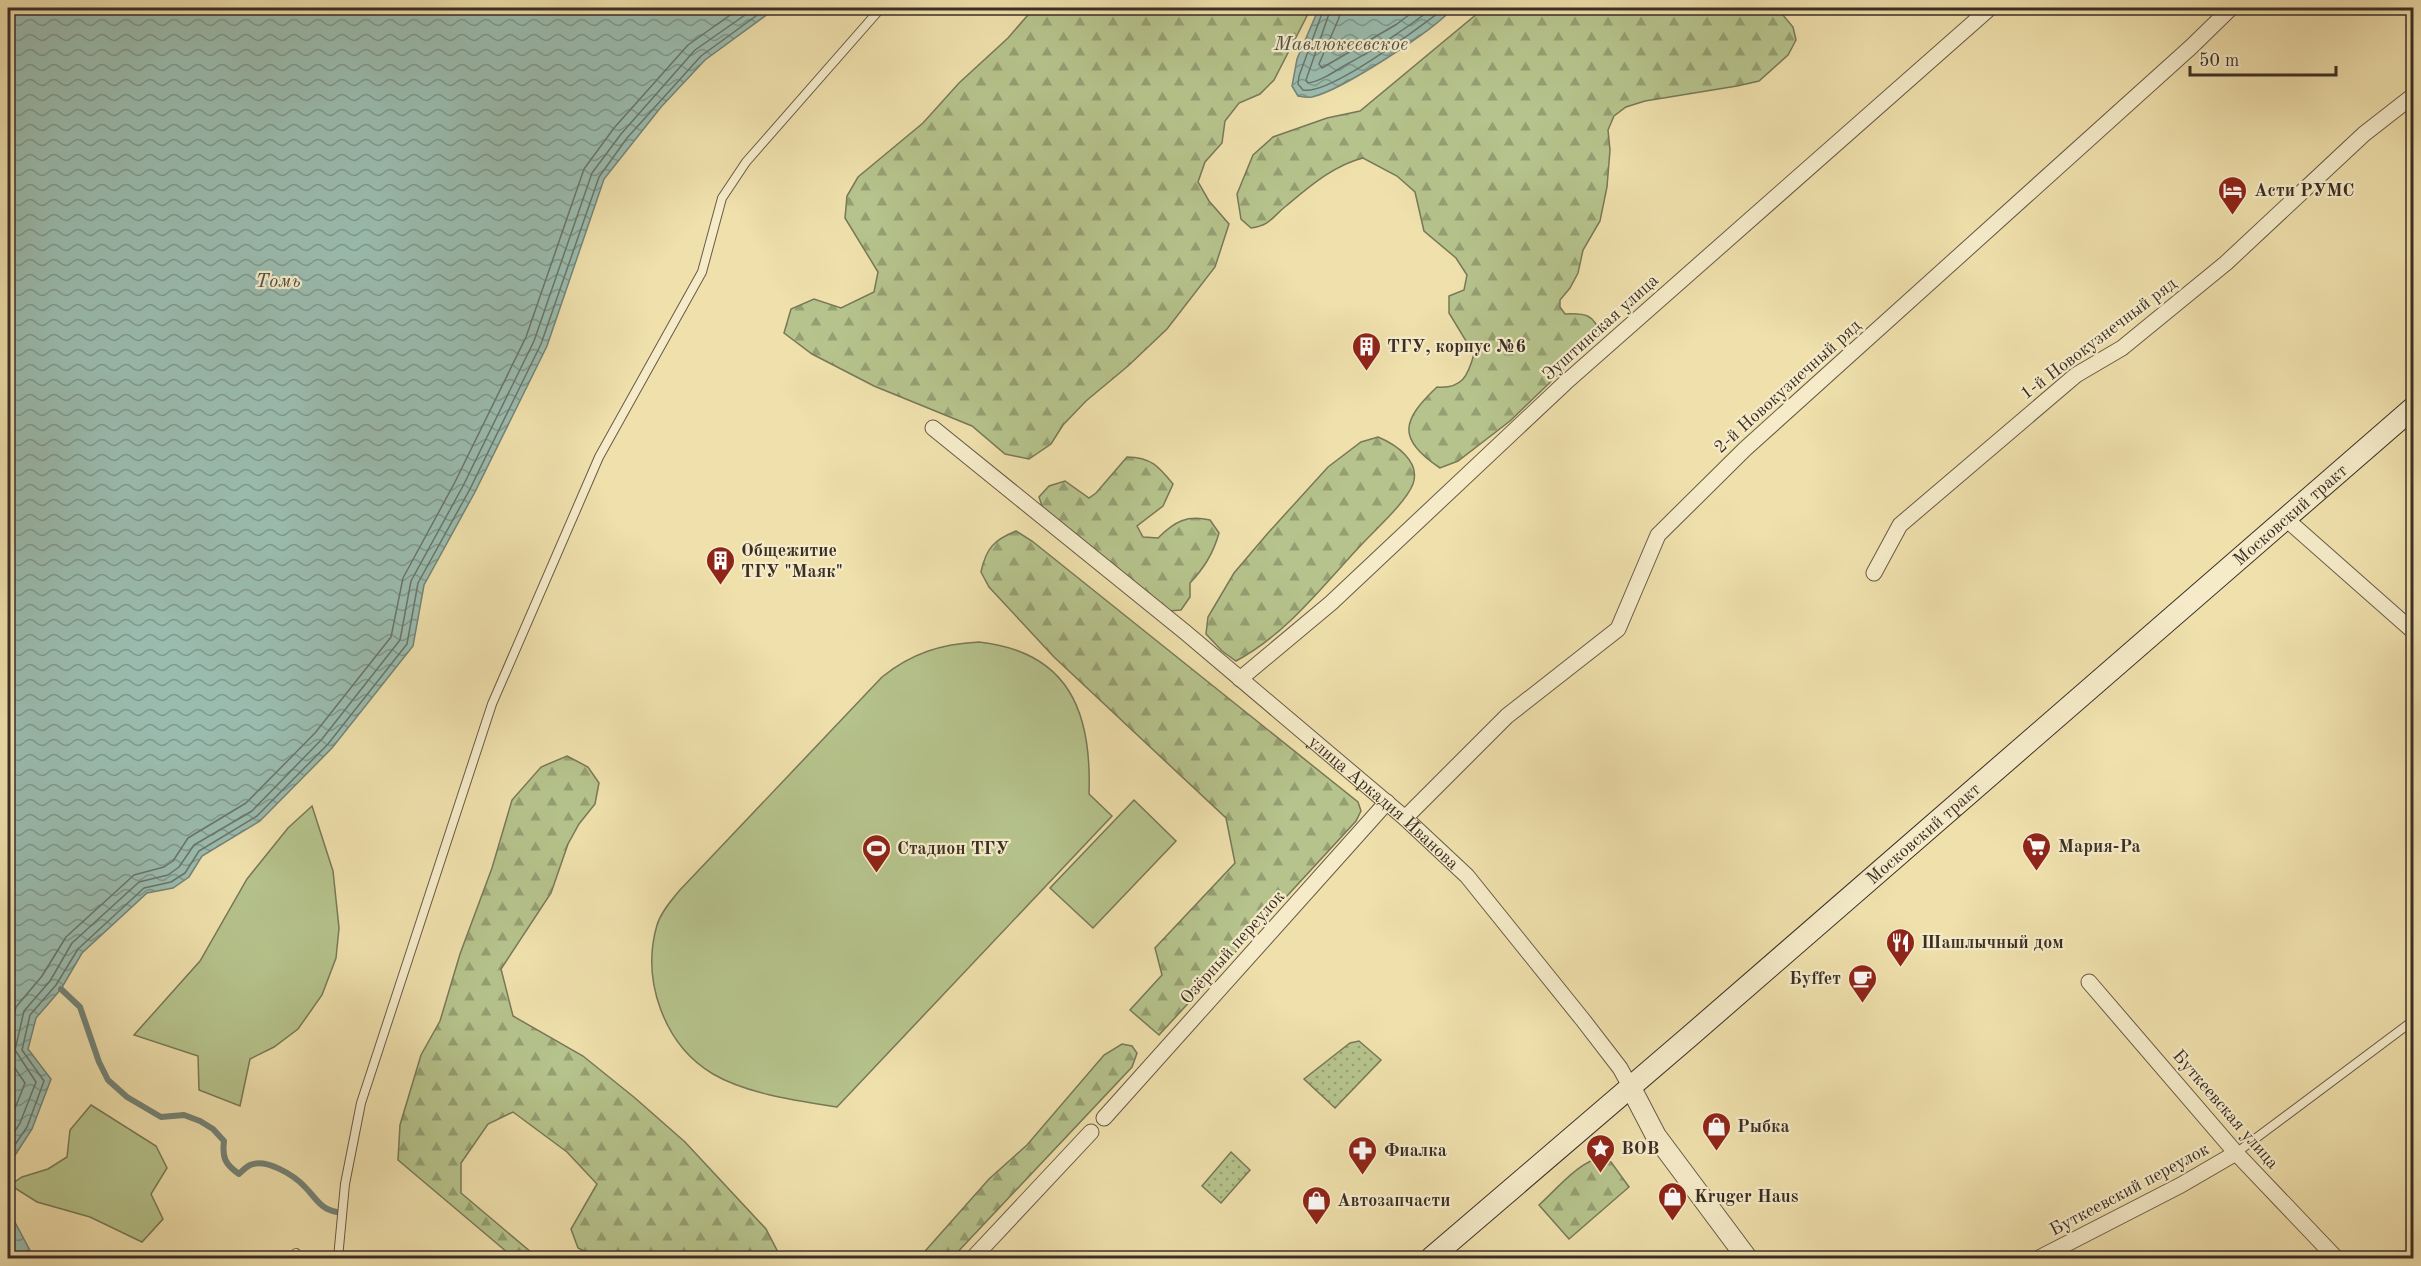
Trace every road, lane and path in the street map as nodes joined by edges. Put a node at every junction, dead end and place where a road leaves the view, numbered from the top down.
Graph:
1 (881, 8) edge
2 (1990, 8) edge
3 (2231, 8) edge
4 (2414, 95) edge
5 (2414, 407) edge
6 (933, 429) dead end
7 (2285, 518) junction
8 (1874, 573) dead end
9 (2414, 632) edge
10 (1240, 679) junction
11 (1387, 802) junction
12 (1406, 818) junction
13 (2089, 982) dead end
14 (2414, 1020) edge
15 (1631, 1088) junction
16 (1104, 1118) dead end
17 (1091, 1132) dead end
18 (2236, 1153) junction
19 (338, 1258) edge
20 (973, 1258) edge
21 (1431, 1258) edge
22 (1747, 1258) edge
23 (2039, 1258) edge
24 (2336, 1258) edge

1 - 19 lane
2 - 10 street, Эуштинская улица
3 - 12 street, 2-й Новокузнечный ряд
4 - 8 street, 1-й Новокузнечный ряд
5 - 7 main road, Московский тракт
6 - 10 street, улица Аркадия Иванова
7 - 9 street
7 - 15 main road, Московский тракт
10 - 11 street, улица Аркадия Иванова
11 - 12 street, улица Аркадия Иванова
11 - 16 street, Озёрный переулок
12 - 15 street, улица Аркадия Иванова
13 - 18 street, Буткеевская улица
14 - 18 lane
15 - 21 main road, Московский тракт
15 - 22 street, улица Аркадия Иванова
17 - 20 street
18 - 23 street, Буткеевский переулок
18 - 24 street, Буткеевская улица

